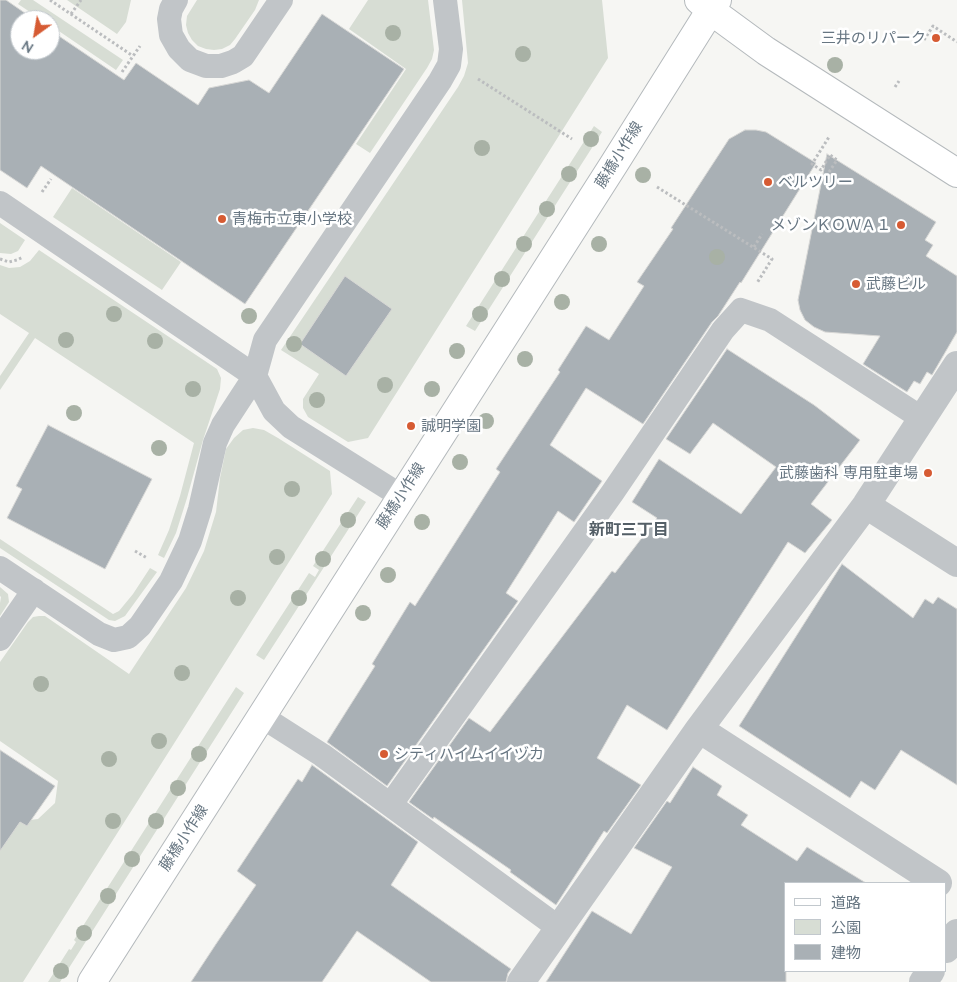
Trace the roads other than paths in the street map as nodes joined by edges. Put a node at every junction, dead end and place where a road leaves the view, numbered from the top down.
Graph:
1 (176, 0) edge
2 (281, 0) edge
3 (445, 0) edge
4 (709, 4) edge
5 (957, 173) edge
6 (0, 203) edge
7 (957, 365) edge
8 (256, 376) junction
9 (923, 419) junction
10 (402, 496) junction
11 (866, 505) junction
12 (957, 563) edge
13 (0, 568) edge
14 (34, 590) junction
15 (0, 639) edge
16 (261, 716) junction
17 (699, 729) junction
18 (391, 804) junction
19 (936, 882) edge
20 (559, 928) junction
21 (957, 933) edge
22 (947, 948) edge
23 (92, 982) edge
24 (521, 982) edge

1 - 2 lane
3 - 8 lane
4 - 5 main road
4 - 10 main road, 藤橋小作線
6 - 8 lane
7 - 9 street
8 - 10 lane
8 - 14 lane
9 - 11 street
9 - 18 lane
10 - 16 main road, 藤橋小作線
11 - 12 street
11 - 17 street
13 - 14 lane
14 - 15 lane
16 - 18 lane
16 - 23 main road, 藤橋小作線
17 - 19 street
17 - 20 street
18 - 20 lane
20 - 24 street
21 - 22 street

